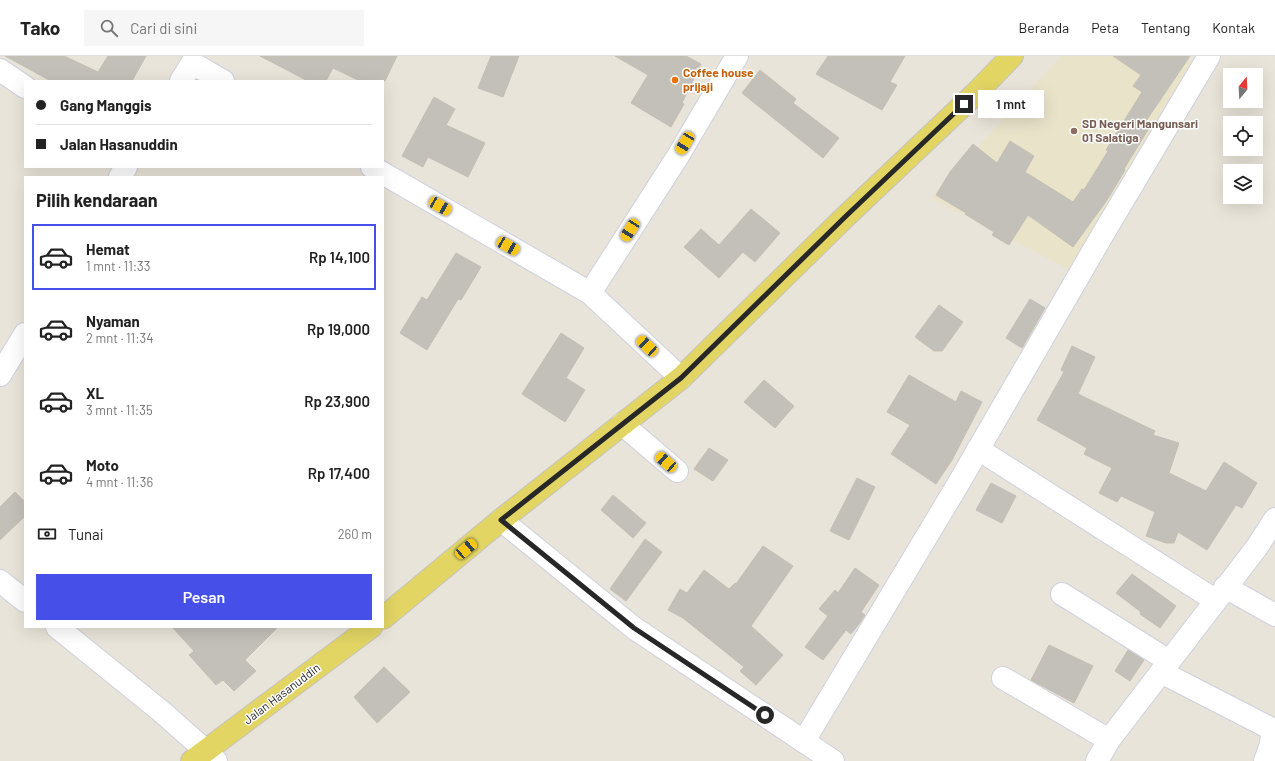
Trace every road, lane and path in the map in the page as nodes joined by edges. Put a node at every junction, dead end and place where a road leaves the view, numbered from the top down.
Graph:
1 (737, 56) edge
2 (1012, 56) edge
3 (1209, 56) edge
4 (188, 64) edge
5 (0, 70) edge
6 (221, 80) edge
7 (24, 86) edge
8 (374, 168) edge
9 (590, 293) junction
10 (24, 336) edge
11 (0, 375) edge
12 (681, 378) junction
13 (622, 424) junction
14 (978, 449) junction
15 (677, 471) dead end
16 (1275, 519) edge
17 (501, 520) junction
18 (0, 581) edge
19 (1062, 594) dead end
20 (1220, 594) junction
21 (24, 600) edge
22 (1275, 615) edge
23 (384, 617) edge
24 (58, 628) edge
25 (370, 628) edge
26 (1165, 666) junction
27 (1003, 678) dead end
28 (1110, 740) junction
29 (804, 741) junction
30 (205, 758) edge
31 (833, 761) edge
32 (1097, 761) edge
33 (1265, 761) edge

1 - 9 street
2 - 12 main road, Jalan Hasanuddin
3 - 14 street
4 - 6 street
5 - 7 street
8 - 9 street
9 - 12 street
10 - 11 street
12 - 13 main road, Jalan Hasanuddin
13 - 15 street
13 - 17 main road, Jalan Hasanuddin
14 - 20 street
14 - 29 street
16 - 20 street
17 - 23 main road, Jalan Hasanuddin
17 - 29 street
18 - 21 street
19 - 26 street
20 - 22 street
20 - 26 street
24 - 30 street
25 - 30 main road, Jalan Hasanuddin
26 - 28 street
26 - 33 street
27 - 28 street
28 - 32 street
29 - 31 street

